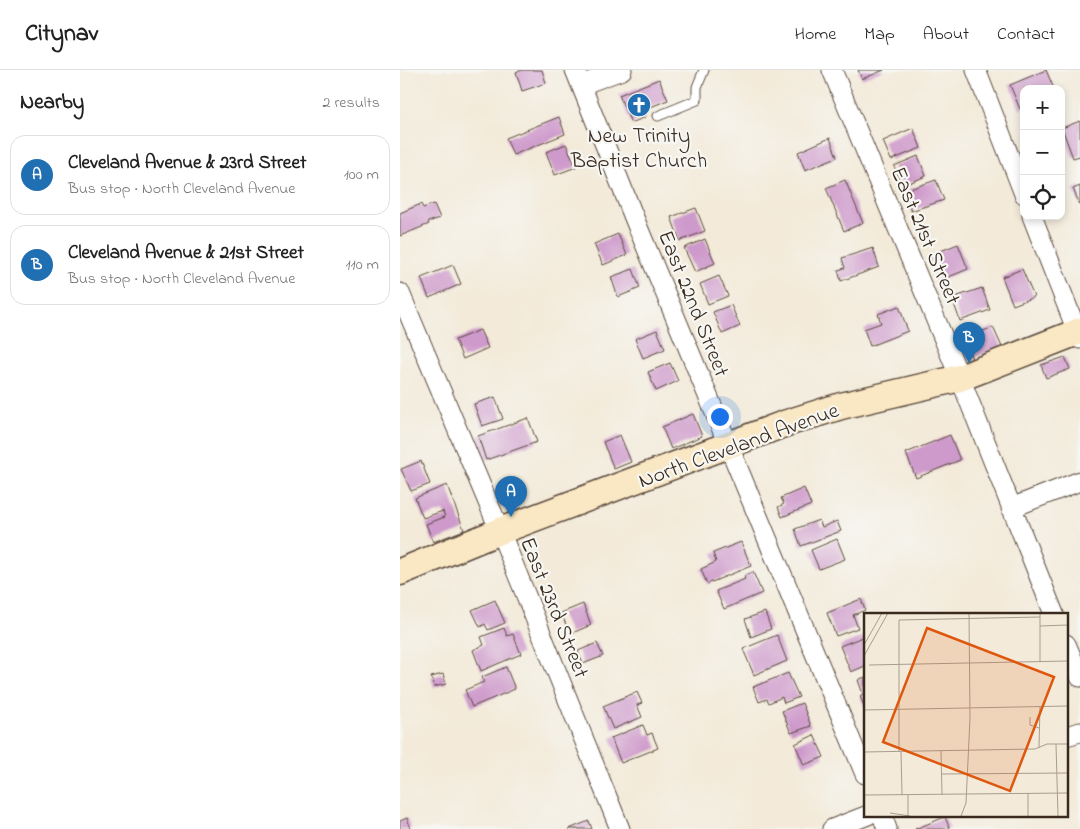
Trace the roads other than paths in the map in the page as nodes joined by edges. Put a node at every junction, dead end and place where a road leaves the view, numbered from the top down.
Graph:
1 (622, 70) edge
2 (704, 70) edge
3 (832, 70) edge
4 (976, 70) edge
5 (578, 78) edge
6 (658, 116) dead end
7 (1020, 184) edge
8 (1034, 220) edge
9 (400, 293) edge
10 (1079, 334) edge
11 (960, 378) junction
12 (728, 445) junction
13 (1080, 481) edge
14 (1010, 508) junction
15 (500, 531) junction
16 (400, 572) edge
17 (1054, 613) edge
18 (1068, 649) edge
19 (1080, 677) edge
20 (864, 772) edge
21 (865, 816) edge
22 (882, 816) edge
23 (620, 829) edge
24 (832, 829) edge
25 (887, 829) edge

1 - 5 street
2 - 6 lane
3 - 11 street, East 21st Street
4 - 7 street
5 - 12 street, East 22nd Street
8 - 10 street
9 - 15 street, East 23rd Street
10 - 11 street, North Cleveland Avenue
11 - 12 street, North Cleveland Avenue
11 - 14 street, East 21st Street
12 - 15 street, North Cleveland Avenue
12 - 20 street, East 22nd Street
13 - 14 street
14 - 17 street, East 21st Street
15 - 16 street, North Cleveland Avenue
15 - 23 street, East 23rd Street
18 - 19 street
21 - 24 street
22 - 25 street

